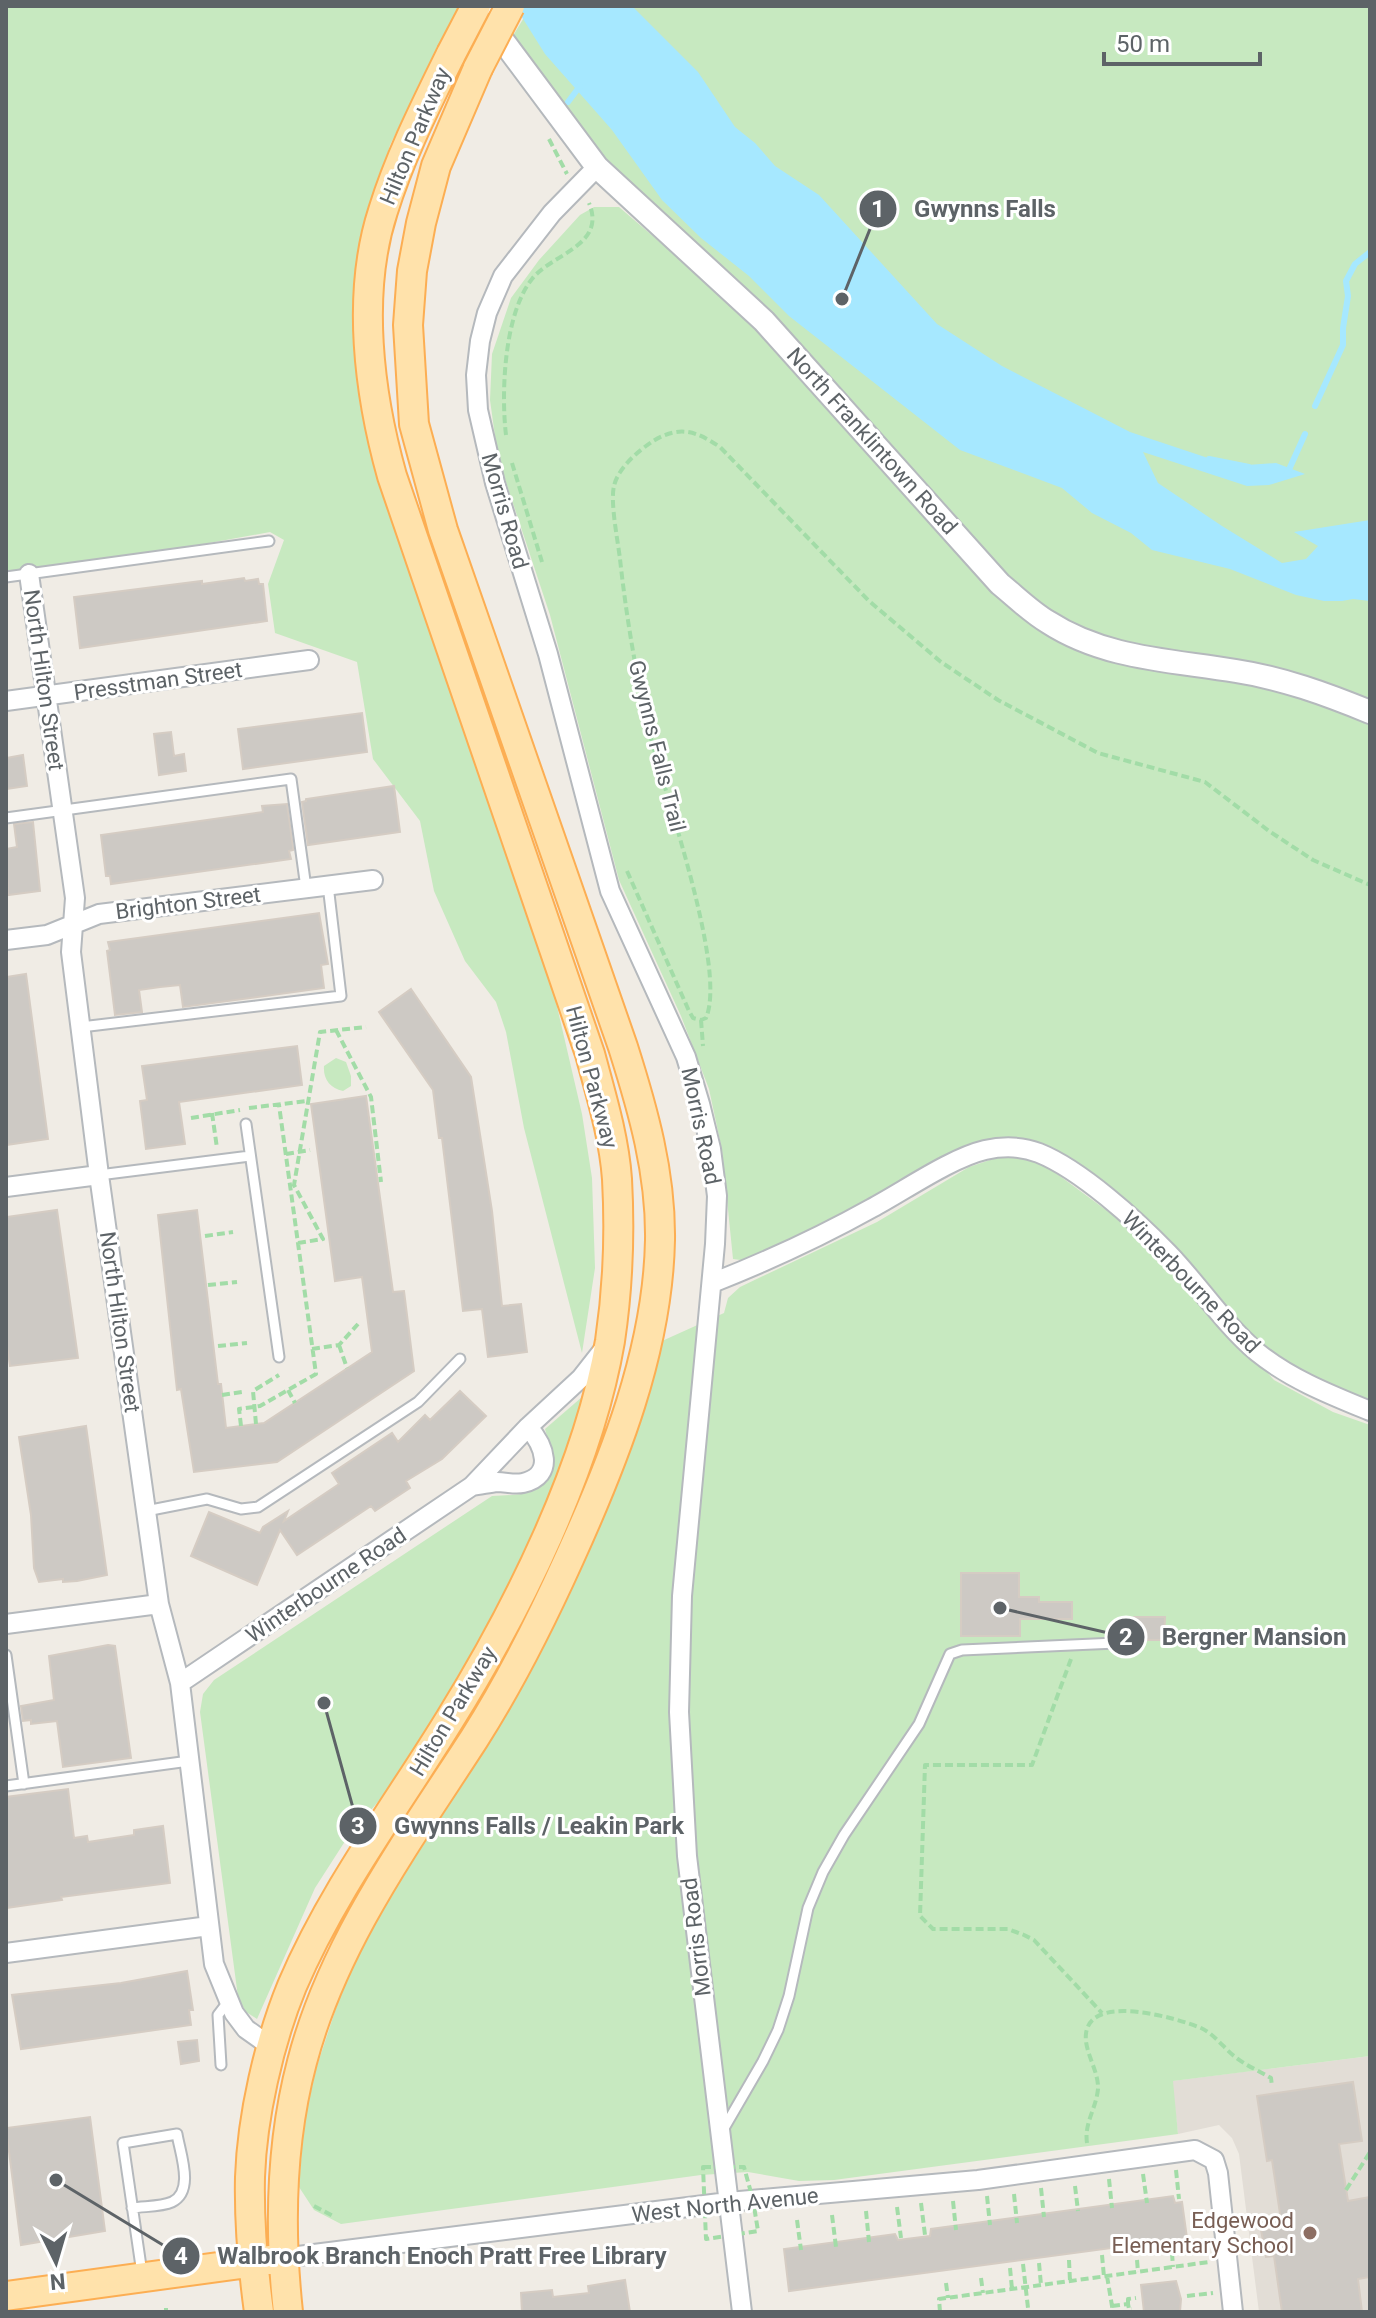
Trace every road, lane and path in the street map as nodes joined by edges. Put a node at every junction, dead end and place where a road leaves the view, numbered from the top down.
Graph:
1 (476, 6) edge
2 (510, 6) edge
3 (597, 167) junction
4 (576, 186) junction
5 (507, 447) dead end
6 (511, 460) dead end
7 (269, 541) dead end
8 (544, 569) dead end
9 (29, 574) junction
10 (6, 577) edge
11 (309, 660) dead end
12 (46, 696) junction
13 (6, 701) edge
14 (1370, 712) edge
15 (63, 810) junction
16 (6, 818) edge
17 (622, 862) dead end
18 (373, 880) dead end
19 (328, 885) junction
20 (1370, 885) edge
21 (306, 888) junction
22 (73, 924) junction
23 (6, 940) edge
24 (81, 1027) junction
25 (366, 1027) dead end
26 (336, 1030) junction
27 (279, 1105) dead end
28 (246, 1124) dead end
29 (310, 1150) dead end
30 (299, 1152) junction
31 (286, 1154) junction
32 (250, 1156) junction
33 (99, 1175) junction
34 (381, 1182) dead end
35 (292, 1185) junction
36 (6, 1187) edge
37 (233, 1232) dead end
38 (205, 1236) dead end
39 (298, 1243) junction
40 (237, 1282) dead end
41 (712, 1283) junction
42 (208, 1285) dead end
43 (358, 1324) dead end
44 (610, 1341) junction
45 (247, 1343) dead end
46 (339, 1345) junction
47 (218, 1346) dead end
48 (312, 1349) junction
49 (279, 1357) dead end
50 (460, 1359) dead end
51 (347, 1368) dead end
52 (279, 1375) dead end
53 (288, 1390) junction
54 (242, 1392) dead end
55 (222, 1395) dead end
56 (295, 1403) dead end
57 (254, 1407) junction
58 (1370, 1411) edge
59 (256, 1424) dead end
60 (241, 1426) dead end
61 (528, 1427) junction
62 (472, 1486) junction
63 (146, 1511) junction
64 (159, 1604) junction
65 (6, 1624) edge
66 (1116, 1643) dead end
67 (1070, 1644) junction
68 (6, 1655) edge
69 (180, 1683) junction
70 (189, 1761) junction
71 (24, 1784) junction
72 (6, 1786) edge
73 (209, 1926) junction
74 (6, 1953) edge
75 (228, 2002) junction
76 (1102, 2013) junction
77 (273, 2048) junction
78 (221, 2065) dead end
79 (1272, 2086) dead end
80 (720, 2136) junction
81 (1087, 2143) dead end
82 (1370, 2152) edge
83 (1175, 2169) dead end
84 (1143, 2174) dead end
85 (1109, 2178) dead end
86 (1075, 2183) dead end
87 (1041, 2187) dead end
88 (1346, 2190) dead end
89 (1014, 2191) dead end
90 (987, 2194) dead end
91 (953, 2199) dead end
92 (1179, 2199) dead end
93 (728, 2202) junction
94 (921, 2203) dead end
95 (1147, 2203) dead end
96 (314, 2206) dead end
97 (897, 2207) dead end
98 (132, 2208) junction
99 (1112, 2208) dead end
100 (866, 2211) dead end
101 (1078, 2211) dead end
102 (832, 2215) dead end
103 (333, 2216) dead end
104 (1044, 2217) dead end
105 (797, 2220) dead end
106 (1017, 2223) dead end
107 (990, 2225) dead end
108 (956, 2230) dead end
109 (925, 2235) dead end
110 (901, 2238) dead end
111 (869, 2242) dead end
112 (836, 2247) dead end
113 (801, 2250) dead end
114 (1172, 2253) dead end
115 (1102, 2255) dead end
116 (282, 2258) junction
117 (1069, 2260) dead end
118 (1137, 2260) dead end
119 (253, 2262) junction
120 (1212, 2262) dead end
121 (1039, 2263) dead end
122 (1023, 2264) dead end
123 (1173, 2267) junction
124 (1010, 2268) dead end
125 (1138, 2272) junction
126 (1106, 2276) junction
127 (143, 2277) junction
128 (981, 2278) dead end
129 (1070, 2281) junction
130 (946, 2283) dead end
131 (1041, 2285) junction
132 (1026, 2288) junction
133 (1012, 2289) junction
134 (983, 2293) junction
135 (1215, 2293) dead end
136 (6, 2296) edge
137 (1187, 2296) dead end
138 (948, 2298) junction
139 (1136, 2298) dead end
140 (1028, 2308) dead end
141 (1112, 2309) edge
142 (259, 2312) edge
143 (288, 2312) edge
144 (742, 2312) edge
145 (940, 2312) edge
146 (1233, 2312) edge

1 - 3 street, North Franklintown Road
1 - 44 main road, Hilton Parkway, bridge
2 - 116 main road, Hilton Parkway, bridge
3 - 4 street, Morris Road
3 - 14 street, North Franklintown Road
4 - 5 path
4 - 41 street, Morris Road
6 - 8 path
7 - 9 lane
9 - 10 lane
9 - 12 street, North Hilton Street
11 - 12 street, Presstman Street
12 - 13 street, Presstman Street
12 - 15 street, North Hilton Street
15 - 16 lane
15 - 21 lane
15 - 22 street, North Hilton Street
17 - 20 path, Gwynns Falls Trail
18 - 19 street, Brighton Street
19 - 21 street, Brighton Street
19 - 24 lane
21 - 22 street, Brighton Street
22 - 23 street, Brighton Street
22 - 24 street, North Hilton Street
24 - 33 street, North Hilton Street
25 - 26 path
26 - 30 path
26 - 34 path
27 - 31 path
28 - 32 lane
29 - 30 path
30 - 31 path
30 - 35 path
31 - 35 path
32 - 33 lane
32 - 49 lane
33 - 36 street
33 - 63 street, North Hilton Street
35 - 39 path
35 - 39 path
37 - 38 path
39 - 48 path
40 - 42 path
41 - 58 street, Winterbourne Road
41 - 80 street, Morris Road
43 - 46 path
44 - 61 street, Winterbourne Road
44 - 77 main road, Hilton Parkway
45 - 47 path
46 - 48 path
46 - 51 path
48 - 53 path
50 - 63 lane
52 - 57 path
53 - 56 path
53 - 57 path
54 - 55 path
57 - 59 path
57 - 60 path
61 - 62 street, Winterbourne Road
61 - 62 street, Winterbourne Road
62 - 69 street, Winterbourne Road
63 - 64 street, North Hilton Street
64 - 65 street
64 - 69 street, North Hilton Street
66 - 67 lane
67 - 76 path
67 - 80 lane
68 - 71 lane
69 - 70 street, North Hilton Street
70 - 71 lane
70 - 73 street, North Hilton Street
71 - 72 lane
73 - 74 street
73 - 75 street, North Hilton Street
75 - 77 street, North Hilton Street
75 - 78 lane
76 - 79 path
76 - 81 path
77 - 119 main road, Hilton Parkway
80 - 93 street, Morris Road
82 - 88 path
83 - 92 path
84 - 95 path
85 - 99 path
86 - 101 path
87 - 104 path
89 - 106 path
90 - 107 path
91 - 108 path
93 - 116 street, West North Avenue
93 - 144 street, Morris Road
93 - 146 street, West North Avenue
94 - 109 path
96 - 103 path
97 - 110 path
98 - 98 lane
98 - 127 lane
100 - 111 path
102 - 112 path
105 - 113 path
114 - 123 path
115 - 126 path
116 - 119 main road, West North Avenue
116 - 143 main road
117 - 129 path
118 - 125 path
119 - 127 main road, West North Avenue
119 - 142 main road
120 - 123 path
121 - 131 path
122 - 132 path
123 - 125 path
124 - 133 path
125 - 126 path
126 - 129 path
126 - 141 path
127 - 136 main road, West North Avenue
128 - 134 path
129 - 131 path
130 - 138 path
131 - 132 path
132 - 133 path
132 - 140 path
133 - 134 path
134 - 138 path
135 - 137 path
138 - 145 path
139 - 141 path

